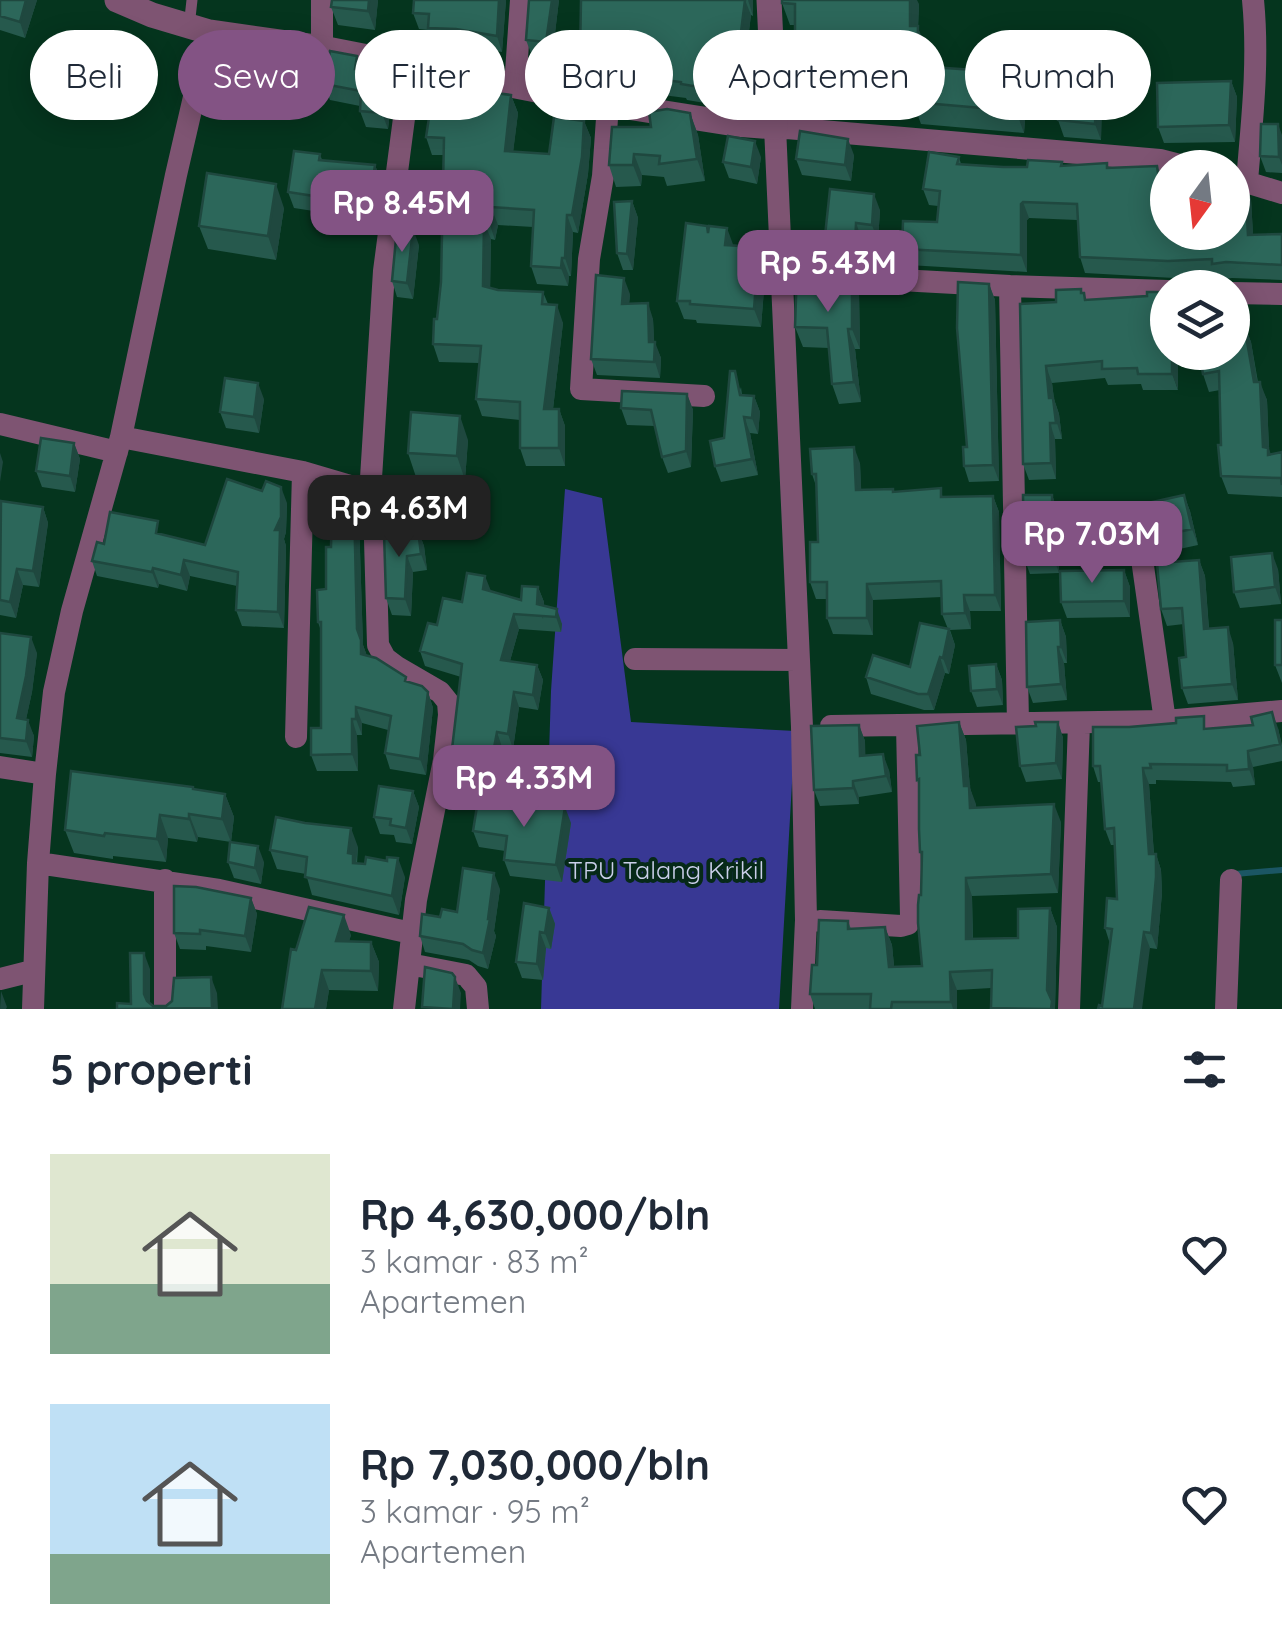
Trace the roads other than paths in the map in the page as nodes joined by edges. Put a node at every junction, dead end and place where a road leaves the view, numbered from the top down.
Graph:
1 (117, 0) edge
2 (192, 0) edge
3 (322, 0) edge
4 (521, 0) edge
5 (769, 0) edge
6 (1252, 0) edge
7 (199, 30) joint
8 (322, 30) edge
9 (505, 86) edge
10 (515, 88) junction
11 (525, 90) edge
12 (673, 114) edge
13 (184, 120) edge
14 (404, 120) edge
15 (607, 120) edge
16 (775, 127) junction
17 (1244, 150) edge
18 (1150, 159) edge
19 (1250, 183) edge
20 (1282, 193) edge
21 (781, 274) junction
22 (1010, 286) junction
23 (1150, 290) edge
24 (1250, 293) edge
25 (1282, 294) edge
26 (704, 396) dead end
27 (0, 424) edge
28 (119, 444) junction
29 (303, 472) junction
30 (370, 494) junction
31 (1139, 538) dead end
32 (635, 659) dead end
33 (798, 660) junction
34 (1282, 712) edge
35 (1165, 721) junction
36 (1079, 723) junction
37 (1018, 724) junction
38 (907, 725) junction
39 (802, 727) junction
40 (296, 736) dead end
41 (0, 767) edge
42 (45, 774) junction
43 (38, 862) junction
44 (165, 880) junction
45 (1231, 880) dead end
46 (806, 920) junction
47 (412, 933) junction
48 (409, 964) junction
49 (32, 970) junction
50 (0, 979) edge
51 (32, 1009) edge
52 (165, 1009) edge
53 (404, 1009) edge
54 (478, 1009) edge
55 (802, 1009) edge
56 (1069, 1009) edge
57 (1226, 1009) edge

1 - 7 street
2 - 7 lane
3 - 8 street
4 - 10 street
5 - 16 street
6 - 17 street
9 - 10 street
10 - 11 street
12 - 16 street
13 - 28 street
14 - 30 street
15 - 26 street
16 - 18 street
16 - 21 street
19 - 20 street
21 - 22 street
21 - 33 street
22 - 23 street
22 - 37 street
24 - 25 street
27 - 28 street
28 - 29 street
28 - 42 street
29 - 30 street
29 - 40 street
30 - 47 street
31 - 35 street
32 - 33 street
33 - 39 street
34 - 35 street
35 - 36 street
36 - 37 street
36 - 56 street
37 - 38 street
38 - 39 street
38 - 46 street
39 - 46 street
41 - 42 street
42 - 43 street
43 - 44 street
43 - 49 street
44 - 47 street
44 - 52 street
45 - 57 street
46 - 55 street
47 - 48 street
48 - 53 street
48 - 54 street
49 - 50 street
49 - 51 street

